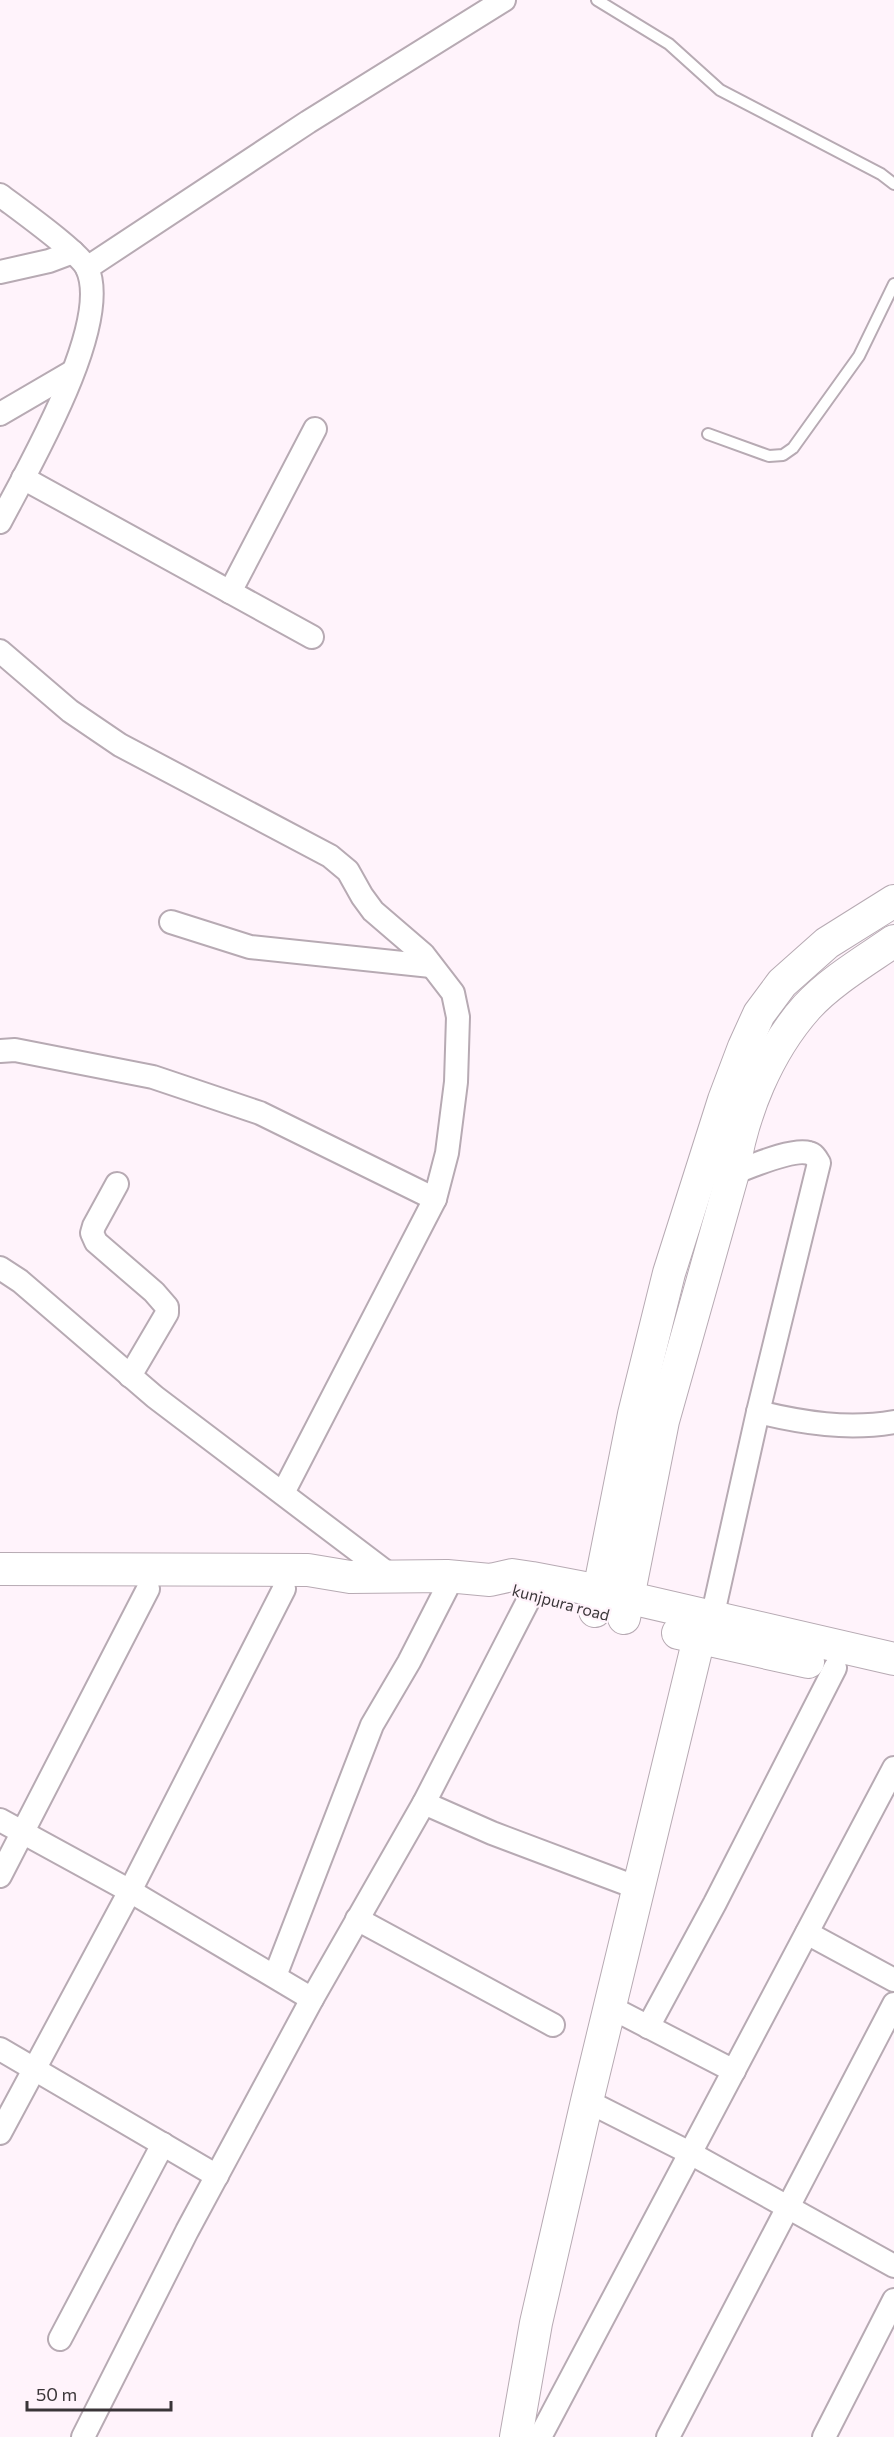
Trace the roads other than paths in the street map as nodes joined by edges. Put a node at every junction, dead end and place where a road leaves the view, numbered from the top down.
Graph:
1 (504, 0) edge
2 (597, 0) edge
3 (894, 184) edge
4 (0, 195) edge
5 (80, 260) junction
6 (0, 272) edge
7 (894, 284) edge
8 (72, 372) junction
9 (0, 414) edge
10 (315, 429) dead end
11 (708, 434) dead end
12 (22, 478) junction
13 (0, 522) edge
14 (230, 592) junction
15 (312, 637) dead end
16 (0, 651) edge
17 (894, 901) edge
18 (171, 922) dead end
19 (894, 941) edge
20 (431, 966) junction
21 (0, 1051) edge
22 (733, 1173) junction
23 (117, 1184) dead end
24 (435, 1199) junction
25 (0, 1268) edge
26 (130, 1376) junction
27 (758, 1412) junction
28 (894, 1422) edge
29 (283, 1493) junction
30 (0, 1569) edge
31 (390, 1575) junction
32 (453, 1576) junction
33 (350, 1577) junction
34 (490, 1580) junction
35 (0, 1588) edge
36 (148, 1589) junction
37 (284, 1589) junction
38 (530, 1597) junction
39 (611, 1605) junction
40 (706, 1628) junction
41 (894, 1659) edge
42 (835, 1668) junction
43 (894, 1681) edge
44 (894, 1768) edge
45 (424, 1803) junction
46 (0, 1820) edge
47 (22, 1832) junction
48 (0, 1876) edge
49 (638, 1888) junction
50 (130, 1891) junction
51 (357, 1920) junction
52 (807, 1933) junction
53 (275, 1976) junction
54 (894, 1980) edge
55 (312, 1999) junction
56 (894, 2004) edge
57 (610, 2007) junction
58 (553, 2025) dead end
59 (648, 2027) junction
60 (0, 2049) edge
61 (34, 2068) junction
62 (734, 2071) junction
63 (587, 2101) junction
64 (0, 2133) edge
65 (163, 2144) junction
66 (690, 2153) junction
67 (217, 2176) junction
68 (787, 2206) junction
69 (894, 2266) edge
70 (894, 2300) edge
71 (60, 2339) dead end
72 (83, 2437) edge
73 (516, 2437) edge
74 (540, 2437) edge
75 (668, 2437) edge
76 (824, 2437) edge

1 - 5 street
2 - 3 lane
4 - 5 street
5 - 6 street
5 - 8 street
7 - 11 lane
8 - 9 street
8 - 12 street
10 - 14 street
12 - 13 street
12 - 14 street
14 - 15 street
16 - 20 street
17 - 39 street
18 - 20 street
19 - 22 street
20 - 24 street
21 - 24 street
22 - 27 street
22 - 39 street
23 - 26 street
24 - 29 street
25 - 26 street
26 - 29 street
27 - 28 street
27 - 40 street
29 - 31 street
30 - 33 street
31 - 32 street
31 - 33 street
32 - 34 street
32 - 53 street
33 - 37 street
34 - 38 street, kunjpura road
34 - 39 street, kunjpura road
35 - 36 street
36 - 37 street
36 - 47 street
37 - 50 street
38 - 39 street, kunjpura road
38 - 45 street
39 - 40 street, kunjpura road
40 - 41 street, kunjpura road
40 - 42 street, kunjpura road
40 - 49 street
42 - 43 street, kunjpura road
42 - 59 street
44 - 52 street
45 - 49 street
45 - 51 street
46 - 47 street
47 - 48 street
47 - 50 street
49 - 57 street
50 - 53 street
50 - 61 street
51 - 55 street
51 - 58 street
52 - 54 street
52 - 62 street
53 - 55 street
55 - 67 street
56 - 68 street
57 - 59 street
57 - 63 street
59 - 62 street
60 - 61 street
61 - 64 street
61 - 65 street
62 - 66 street
63 - 66 street
63 - 73 street
65 - 67 street
65 - 71 street
66 - 68 street
66 - 74 street
67 - 72 street
68 - 69 street
68 - 75 street
70 - 76 street

